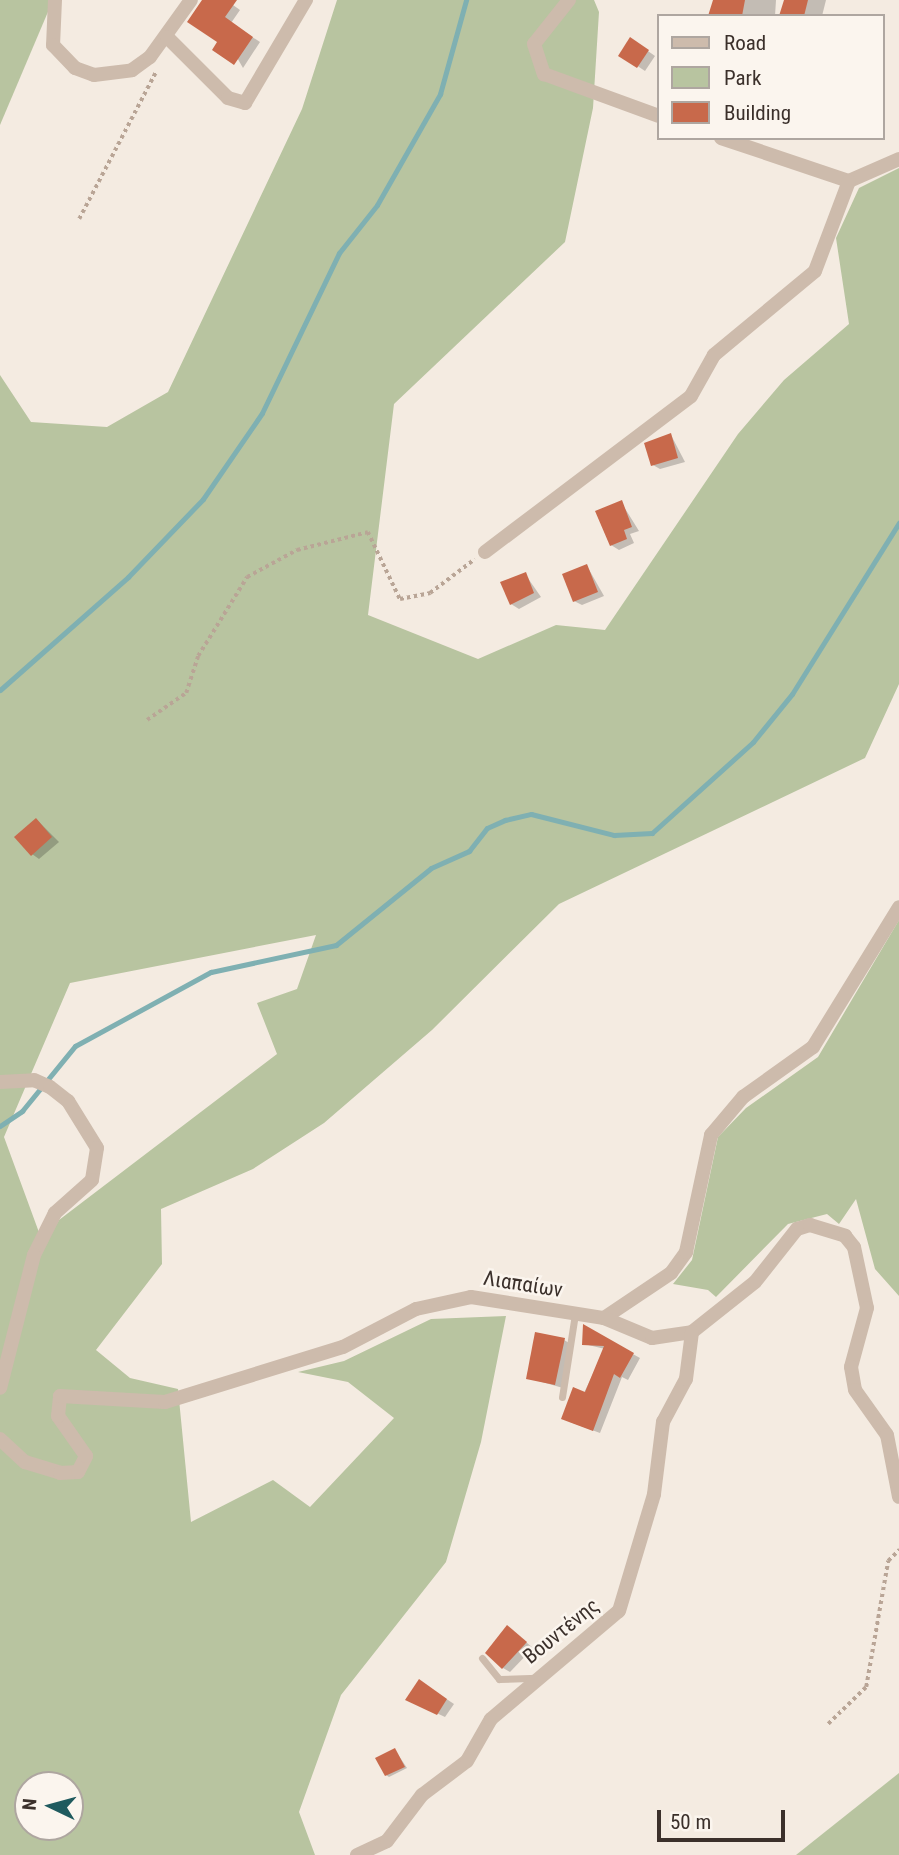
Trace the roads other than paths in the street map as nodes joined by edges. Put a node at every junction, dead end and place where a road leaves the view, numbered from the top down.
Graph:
1 (55, 0) edge
2 (191, 0) edge
3 (306, 0) edge
4 (569, 0) edge
5 (167, 37) junction
6 (657, 115) edge
7 (727, 140) edge
8 (899, 159) edge
9 (849, 181) junction
10 (485, 552) road end
11 (899, 907) edge
12 (0, 1082) edge
13 (575, 1313) junction
14 (604, 1318) junction
15 (692, 1332) junction
16 (0, 1388) edge
17 (562, 1397) dead end
18 (0, 1439) edge
19 (899, 1497) edge
20 (482, 1658) dead end
21 (537, 1677) junction
22 (357, 1855) edge

1 - 5 street
2 - 5 street
3 - 5 street
4 - 6 street
7 - 9 street
8 - 9 street
9 - 10 street
11 - 14 street
12 - 16 street
13 - 14 street, Λιαπαίων
13 - 17 lane
13 - 18 street, Λιαπαίων
14 - 15 street, Λιαπαίων
15 - 19 street, Λιαπαίων
15 - 21 street, Βουντένης
20 - 21 lane
21 - 22 street, Βουντένης

